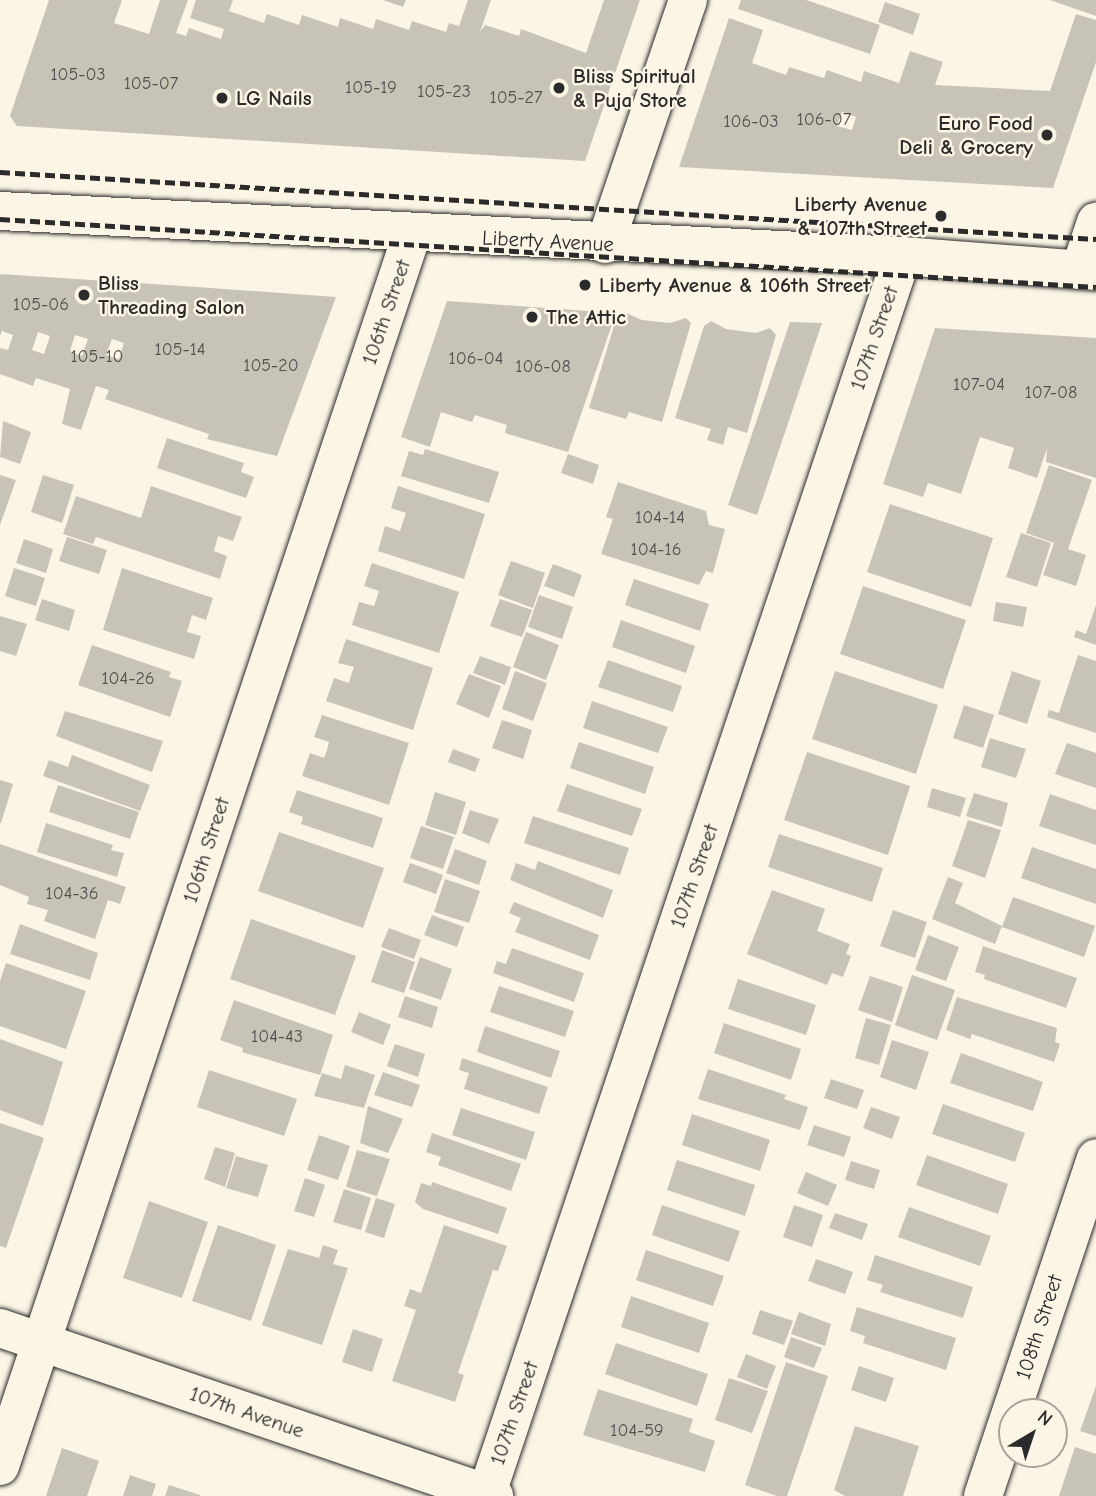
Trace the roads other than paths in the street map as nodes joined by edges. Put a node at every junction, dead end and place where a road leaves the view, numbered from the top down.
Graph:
1 (688, 0) edge
2 (0, 211) edge
3 (1096, 222) edge
4 (412, 234) junction
5 (605, 244) junction
6 (902, 256) junction
7 (1088, 271) edge
8 (1096, 1158) edge
9 (0, 1328) edge
10 (42, 1342) junction
11 (0, 1466) edge
12 (489, 1495) edge
13 (983, 1496) edge

1 - 5 street
2 - 4 street, Liberty Avenue
3 - 7 street
4 - 5 street, Liberty Avenue
4 - 10 street, 106th Street
5 - 6 street, Liberty Avenue
6 - 7 street, Liberty Avenue
6 - 12 street, 107th Street
8 - 13 street, 108th Street
9 - 10 street, 107th Avenue
10 - 11 street, 106th Street
10 - 12 street, 107th Avenue

